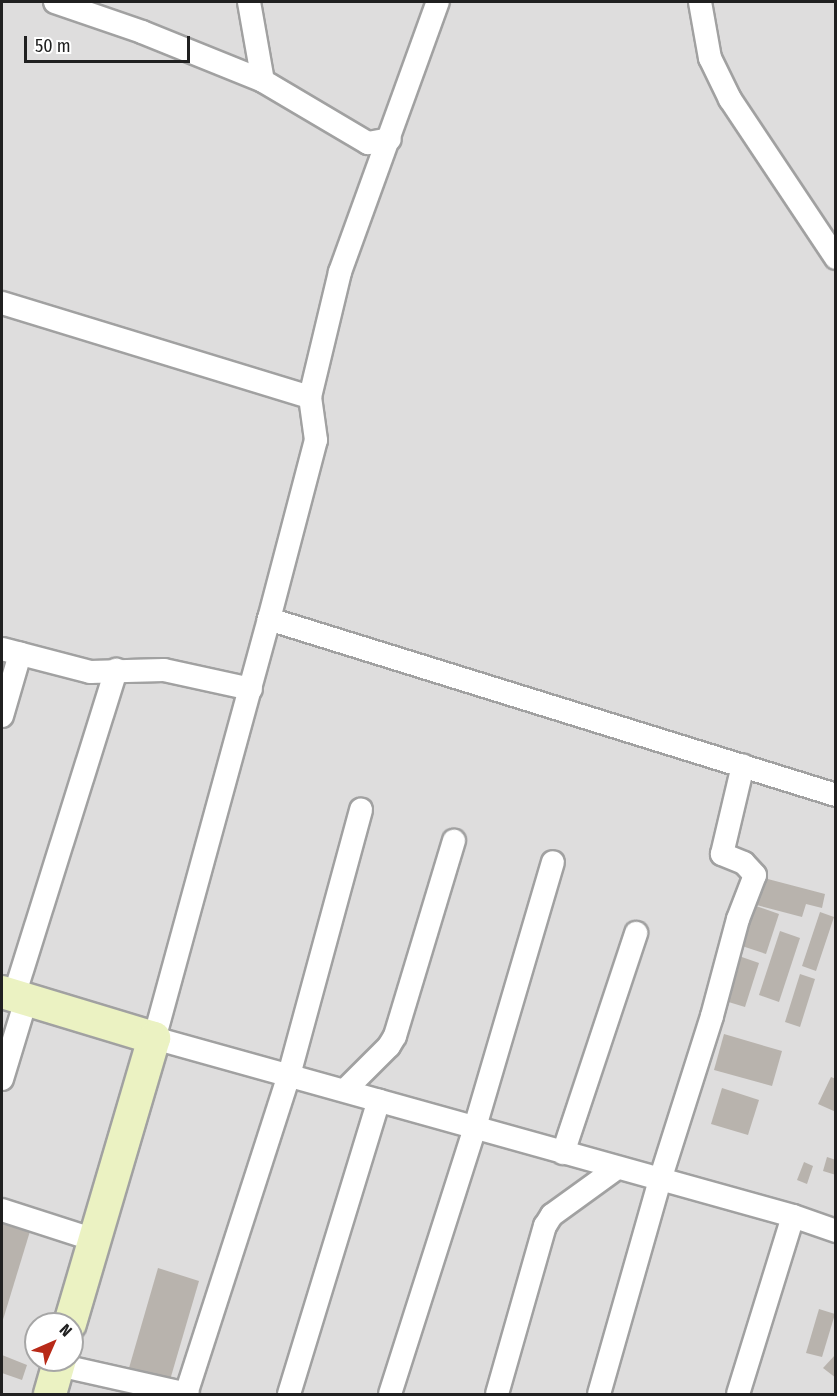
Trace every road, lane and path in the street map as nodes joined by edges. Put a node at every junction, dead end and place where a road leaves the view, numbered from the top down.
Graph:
1 (55, 2) edge
2 (249, 2) edge
3 (438, 2) edge
4 (700, 2) edge
5 (80, 5) edge
6 (263, 81) junction
7 (390, 139) junction
8 (835, 255) edge
9 (2, 303) edge
10 (310, 397) junction
11 (269, 619) junction
12 (11, 651) edge
13 (116, 670) junction
14 (251, 689) junction
15 (2, 716) edge
16 (743, 765) junction
17 (836, 795) edge
18 (362, 810) dead end
19 (454, 841) dead end
20 (553, 862) dead end
21 (636, 933) dead end
22 (14, 996) edge
23 (154, 1038) junction
24 (289, 1075) junction
25 (2, 1079) edge
26 (345, 1090) junction
27 (379, 1100) junction
28 (474, 1127) junction
29 (562, 1153) junction
30 (617, 1168) junction
31 (660, 1180) junction
32 (2, 1210) edge
33 (793, 1216) junction
34 (836, 1231) edge
35 (95, 1240) junction
36 (74, 1312) edge
37 (84, 1368) edge
38 (56, 1372) edge
39 (186, 1394) edge
40 (50, 1395) edge
41 (289, 1395) edge
42 (390, 1395) edge
43 (497, 1395) edge
44 (599, 1395) edge
45 (738, 1395) edge

1 - 5 street
2 - 6 street
3 - 7 street
4 - 8 street
5 - 6 street
6 - 7 street
7 - 10 street
9 - 10 street
10 - 11 street
11 - 14 street
11 - 16 street
12 - 13 street
12 - 15 street
13 - 14 street
13 - 22 street
14 - 23 street
16 - 17 street
16 - 31 street
18 - 24 street
19 - 26 street
20 - 28 street
21 - 29 street
22 - 23 street
22 - 25 street
23 - 24 street
23 - 35 street
24 - 26 street
24 - 39 street
26 - 27 street
27 - 28 street
27 - 41 street
28 - 29 street
28 - 42 street
29 - 30 street
30 - 31 street
30 - 43 street
31 - 33 street
31 - 44 street
32 - 35 street
33 - 34 street
33 - 45 street
35 - 36 street
37 - 39 street
38 - 40 street

